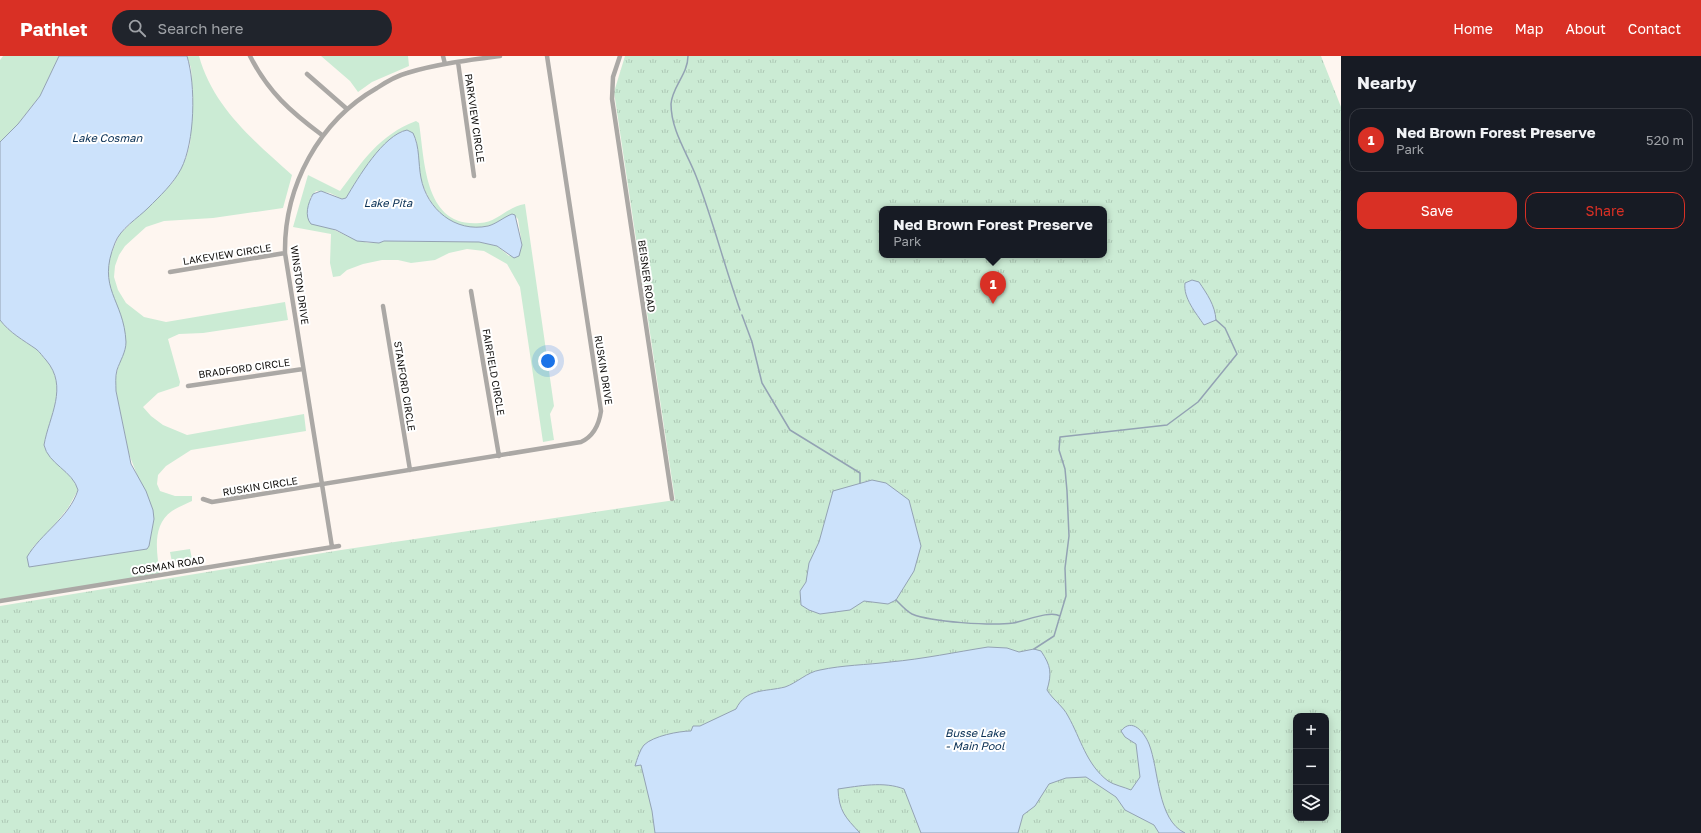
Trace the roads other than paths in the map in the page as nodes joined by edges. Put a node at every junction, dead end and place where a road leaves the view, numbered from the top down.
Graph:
1 (250, 56) edge
2 (443, 56) edge
3 (500, 56) edge
4 (547, 56) edge
5 (620, 56) edge
6 (458, 62) junction
7 (444, 64) junction
8 (308, 74) dead end
9 (346, 109) junction
10 (322, 135) junction
11 (474, 176) dead end
12 (286, 253) junction
13 (170, 272) dead end
14 (471, 291) dead end
15 (383, 306) dead end
16 (303, 369) junction
17 (188, 386) dead end
18 (500, 456) junction
19 (410, 470) junction
20 (321, 485) junction
21 (203, 499) dead end
22 (672, 499) dead end
23 (339, 546) dead end
24 (332, 547) junction
25 (0, 601) edge

1 - 10 street
2 - 7 street
3 - 6 street, WINSTON DRIVE
4 - 18 street, RUSKIN DRIVE
5 - 22 street, BEISNER ROAD
6 - 7 street, WINSTON DRIVE
6 - 11 street, PARKVIEW CIRCLE
7 - 9 street, WINSTON DRIVE
8 - 9 street
9 - 10 street, WINSTON DRIVE
10 - 12 street, WINSTON DRIVE
12 - 13 street, LAKEVIEW CIRCLE
12 - 16 street, WINSTON DRIVE
14 - 18 street, FAIRFIELD CIRCLE
15 - 19 street, STANFORD CIRCLE
16 - 17 street, BRADFORD CIRCLE
16 - 20 street, WINSTON DRIVE
18 - 19 street, RUSKIN DRIVE
19 - 20 street, RUSKIN DRIVE
20 - 21 street, RUSKIN CIRCLE
20 - 24 street, WINSTON DRIVE
23 - 24 street, COSMAN ROAD
24 - 25 street, COSMAN ROAD

